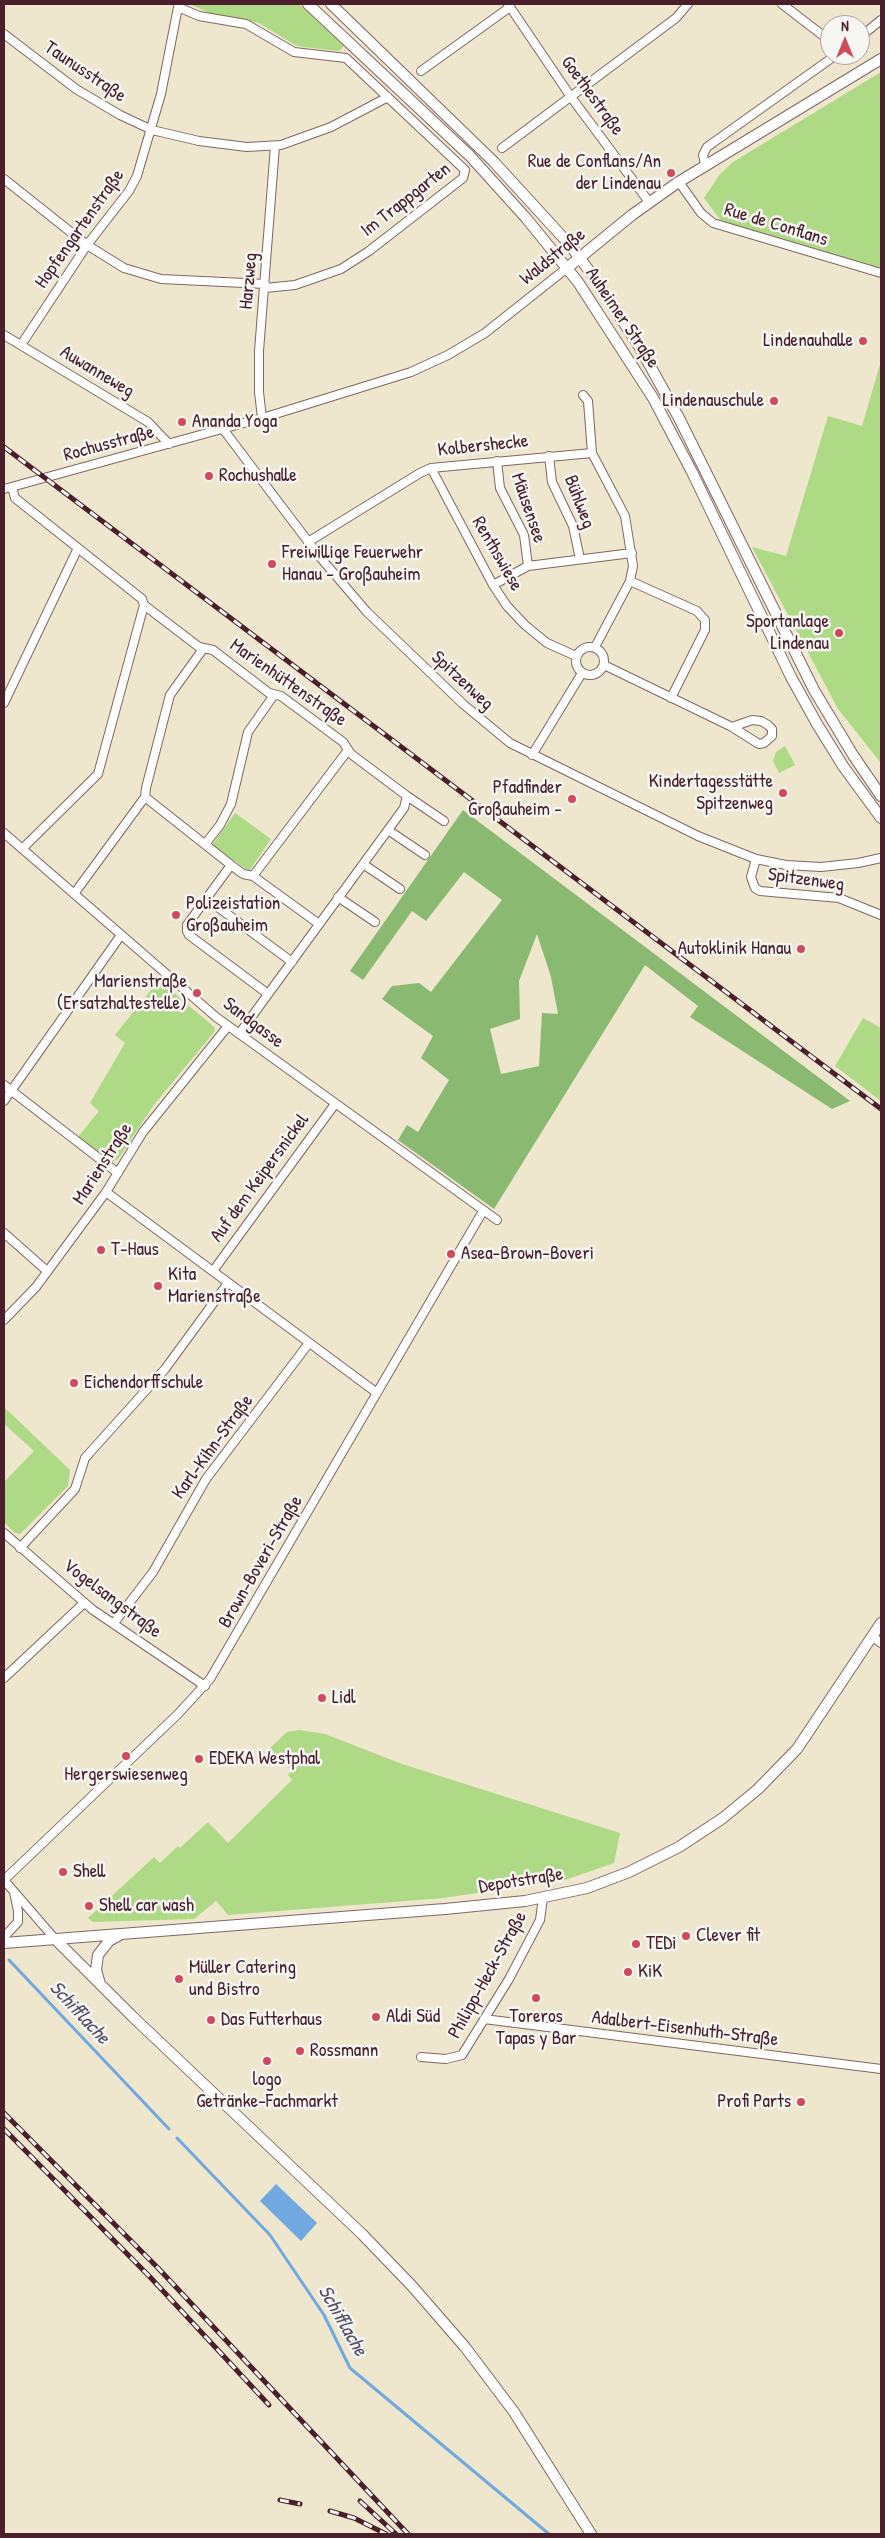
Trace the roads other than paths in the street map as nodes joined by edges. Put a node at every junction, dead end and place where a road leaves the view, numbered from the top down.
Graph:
1 (308, 4) edge
2 (331, 4) edge
3 (688, 4) edge
4 (782, 4) edge
5 (509, 5) edge
6 (178, 7) joint
7 (881, 20) edge
8 (870, 29) edge
9 (820, 33) edge
10 (4, 34) edge
11 (881, 59) edge
12 (822, 65) edge
13 (421, 71) dead end
14 (571, 96) junction
15 (388, 97) junction
16 (152, 130) junction
17 (275, 146) junction
18 (502, 148) dead end
19 (705, 164) junction
20 (4, 179) edge
21 (679, 182) junction
22 (649, 202) junction
23 (87, 245) junction
24 (580, 258) junction
25 (567, 268) junction
26 (881, 273) edge
27 (265, 286) junction
28 (4, 335) edge
29 (21, 345) junction
30 (583, 396) dead end
31 (262, 418) junction
32 (223, 429) junction
33 (169, 444) junction
34 (592, 453) junction
35 (549, 456) junction
36 (498, 461) junction
37 (432, 468) junction
38 (8, 488) edge
39 (308, 542) junction
40 (78, 548) junction
41 (632, 553) junction
42 (580, 558) junction
43 (528, 566) junction
44 (630, 581) junction
45 (493, 585) junction
46 (144, 605) junction
47 (595, 647) junction
48 (203, 649) junction
49 (576, 656) junction
50 (604, 665) junction
51 (582, 673) junction
52 (274, 695) junction
53 (672, 698) junction
54 (4, 703) edge
55 (732, 727) junction
56 (348, 750) junction
57 (532, 755) junction
58 (407, 796) junction
59 (881, 796) edge
60 (145, 797) junction
61 (881, 818) edge
62 (444, 821) dead end
63 (388, 830) junction
64 (4, 833) edge
65 (206, 843) junction
66 (22, 849) junction
67 (424, 855) dead end
68 (881, 858) edge
69 (756, 859) junction
70 (363, 864) junction
71 (231, 865) junction
72 (254, 876) junction
73 (400, 889) dead end
74 (74, 894) junction
75 (338, 897) junction
76 (208, 899) junction
77 (881, 915) edge
78 (375, 922) dead end
79 (319, 924) junction
80 (121, 936) junction
81 (292, 962) junction
82 (268, 994) junction
83 (228, 1026) junction
84 (238, 1034) junction
85 (4, 1085) edge
86 (12, 1092) junction
87 (4, 1101) edge
88 (335, 1104) junction
89 (118, 1173) junction
90 (106, 1192) junction
91 (483, 1211) junction
92 (497, 1220) dead end
93 (4, 1233) edge
94 (47, 1271) junction
95 (213, 1271) junction
96 (228, 1283) junction
97 (4, 1320) edge
98 (309, 1343) junction
99 (377, 1393) junction
100 (4, 1533) edge
101 (20, 1548) junction
102 (84, 1603) junction
103 (114, 1623) junction
104 (881, 1623) edge
105 (872, 1636) junction
106 (881, 1643) edge
107 (4, 1678) edge
108 (205, 1686) junction
109 (4, 1880) edge
110 (13, 1890) junction
111 (543, 1898) junction
112 (125, 1934) junction
113 (4, 1937) edge
114 (55, 1939) junction
115 (4, 1943) edge
116 (101, 1985) junction
117 (484, 2019) junction
118 (421, 2056) dead end
119 (881, 2069) edge
120 (591, 2534) edge

1 - 25 main road, Auheimer Straße
2 - 24 main road, Auheimer Straße
3 - 14 street
4 - 9 street
5 - 13 street, Goethestraße
5 - 14 street, Goethestraße
6 - 15 street, Im Trappgarten
6 - 16 street, Hopfengartenstraße
7 - 8 street
10 - 16 street, Taunusstraße
11 - 19 main road, Waldstraße
12 - 19 street
14 - 18 street
14 - 22 street, Goethestraße
15 - 17 street, Taunusstraße
15 - 27 street, Im Trappgarten
16 - 17 street, Taunusstraße
16 - 23 street, Hopfengartenstraße
17 - 27 street, Harzweg
19 - 21 main road, Waldstraße
20 - 23 street, Im Trappgarten
21 - 22 main road, Waldstraße
21 - 26 street, Rue de Conflans
22 - 24 main road, Waldstraße
23 - 27 street, Im Trappgarten
23 - 29 street, Hopfengartenstraße
24 - 25 main road, Waldstraße
24 - 59 main road, Auheimer Straße
25 - 31 street, Waldstraße
25 - 61 main road, Auheimer Straße
27 - 31 street, Harzweg
28 - 29 street, Auwanneweg
29 - 33 street, Auwanneweg
30 - 34 street
31 - 32 street, Waldstraße
32 - 33 street, Rochusstraße
32 - 39 street, Spitzenweg
33 - 38 street, Rochusstraße
34 - 35 street, Kolbershecke
34 - 41 street
35 - 36 street, Kolbershecke
35 - 42 street, Bühlweg
36 - 37 street, Kolbershecke
36 - 43 street, Mäusensee
37 - 39 street, Kolbershecke
37 - 45 street, Renthswiese
38 - 40 street, Marienhüttenstraße
39 - 57 street, Spitzenweg
40 - 46 street, Marienhüttenstraße
40 - 54 street
41 - 42 street
41 - 44 street
42 - 43 street
43 - 45 street
44 - 47 street
44 - 53 street
45 - 49 street, Renthswiese
46 - 48 street, Marienhüttenstraße
46 - 66 street
47 - 49 street
47 - 50 street
48 - 52 street, Marienhüttenstraße
48 - 60 street
49 - 51 street
50 - 51 street
50 - 53 street
51 - 57 street
52 - 56 street, Marienhüttenstraße
52 - 65 street
53 - 55 street
55 - 55 street
56 - 58 street, Marienhüttenstraße
56 - 72 street
57 - 69 street, Spitzenweg
58 - 62 street, Marienhüttenstraße
58 - 63 street
60 - 65 street
60 - 74 street
63 - 67 street
63 - 70 street
64 - 66 street, Sandgasse
65 - 71 street
66 - 74 street, Sandgasse
68 - 69 street, Spitzenweg
69 - 77 street, Spitzenweg
70 - 73 street
70 - 75 street
71 - 72 street
71 - 76 street
72 - 79 street
74 - 80 street, Sandgasse
75 - 78 street
75 - 79 street
76 - 81 street
76 - 82 street
79 - 81 street
80 - 83 street, Sandgasse
80 - 86 street
81 - 82 street
82 - 84 street
83 - 84 street, Sandgasse
83 - 89 street, Marienstraße
84 - 88 street, Sandgasse
85 - 86 street
86 - 87 street
86 - 89 street
88 - 91 street, Sandgasse
88 - 95 street, Auf dem Keipersnickel
89 - 90 street, Marienstraße
90 - 94 street, Marienstraße
90 - 95 street
91 - 92 street, Sandgasse
91 - 99 street, Brown-Boveri-Straße
93 - 94 street
94 - 97 street, Marienstraße
95 - 96 street
96 - 98 street
96 - 101 street
98 - 99 street
98 - 103 street, Karl-Kihn-Straße
99 - 108 street, Brown-Boveri-Straße
100 - 101 street, Vogelsangstraße
101 - 102 street, Vogelsangstraße
102 - 103 street, Vogelsangstraße
102 - 107 street
103 - 108 street, Vogelsangstraße
104 - 105 main road, Depotstraße
105 - 106 street
105 - 111 main road, Depotstraße
108 - 109 street, Brown-Boveri-Straße
109 - 110 street
110 - 113 street
110 - 114 street
111 - 112 main road, Depotstraße
111 - 117 street, Philipp-Heck-Straße
112 - 114 main road, Depotstraße
112 - 116 main road
114 - 115 main road, Depotstraße
114 - 116 main road
116 - 120 main road
117 - 118 street, Philipp-Heck-Straße
117 - 119 street, Adalbert-Eisenhuth-Straße

